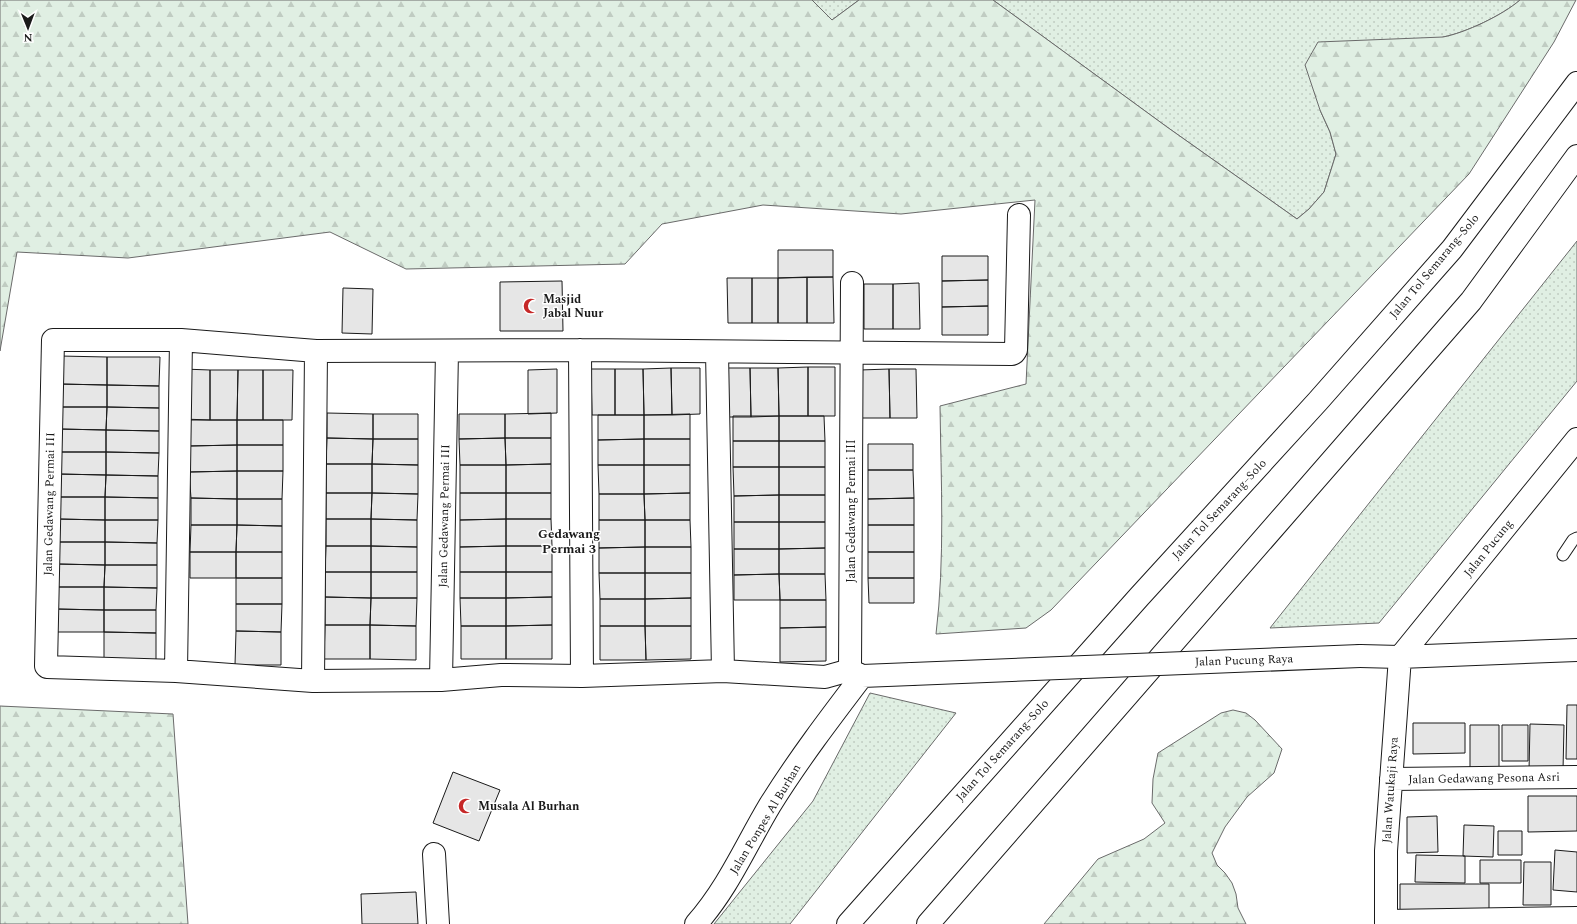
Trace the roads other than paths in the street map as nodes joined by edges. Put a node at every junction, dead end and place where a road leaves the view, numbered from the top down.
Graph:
1 (1577, 83) edge
2 (1577, 156) edge
3 (1019, 215) dead end
4 (852, 282) dead end
5 (181, 340) junction
6 (580, 350) junction
7 (316, 351) junction
8 (447, 351) junction
9 (717, 352) junction
10 (852, 352) junction
11 (1577, 439) edge
12 (1577, 538) edge
13 (1563, 555) dead end
14 (1577, 650) edge
15 (1400, 657) junction
16 (176, 670) junction
17 (723, 671) junction
18 (856, 673) junction
19 (912, 674) joint
20 (582, 676) junction
21 (441, 680) junction
22 (314, 681) junction
23 (1577, 777) edge
24 (1391, 779) junction
25 (434, 854) dead end
26 (1577, 918) edge
27 (1386, 923) edge
28 (438, 924) edge
29 (696, 924) edge
30 (848, 924) edge
31 (928, 924) edge

1 - 30 main road, Jalan Tol Semarang–Solo
2 - 31 main road
3 - 10 main road, Jalan Gedawang Permai III
4 - 10 main road, Jalan Gedawang Permai III
5 - 7 main road, Jalan Gedawang Permai III
5 - 16 main road
5 - 16 main road, Jalan Gedawang Permai III
6 - 8 main road, Jalan Gedawang Permai III
6 - 9 main road, Jalan Gedawang Permai III
6 - 20 main road
7 - 8 main road, Jalan Gedawang Permai III
7 - 22 main road
8 - 21 main road, Jalan Gedawang Permai III
9 - 10 main road, Jalan Gedawang Permai III
9 - 17 main road
10 - 18 main road, Jalan Gedawang Permai III
11 - 15 main road, Jalan Pucung
12 - 13 lane
14 - 15 main road, Jalan Pucung Raya
15 - 19 main road, Jalan Pucung Raya, bridge
15 - 24 main road, Jalan Watukaji Raya
16 - 22 main road, Jalan Gedawang Permai III
17 - 18 main road, Jalan Gedawang Permai III
17 - 20 main road, Jalan Gedawang Permai III
18 - 19 main road, Jalan Gedawang Permai III
18 - 29 main road, Jalan Ponpes Al Burhan
20 - 21 main road, Jalan Gedawang Permai III
21 - 22 main road, Jalan Gedawang Permai III
23 - 24 main road, Jalan Gedawang Pesona Asri
24 - 27 main road, Jalan Watukaji Raya
25 - 28 main road
26 - 27 main road

